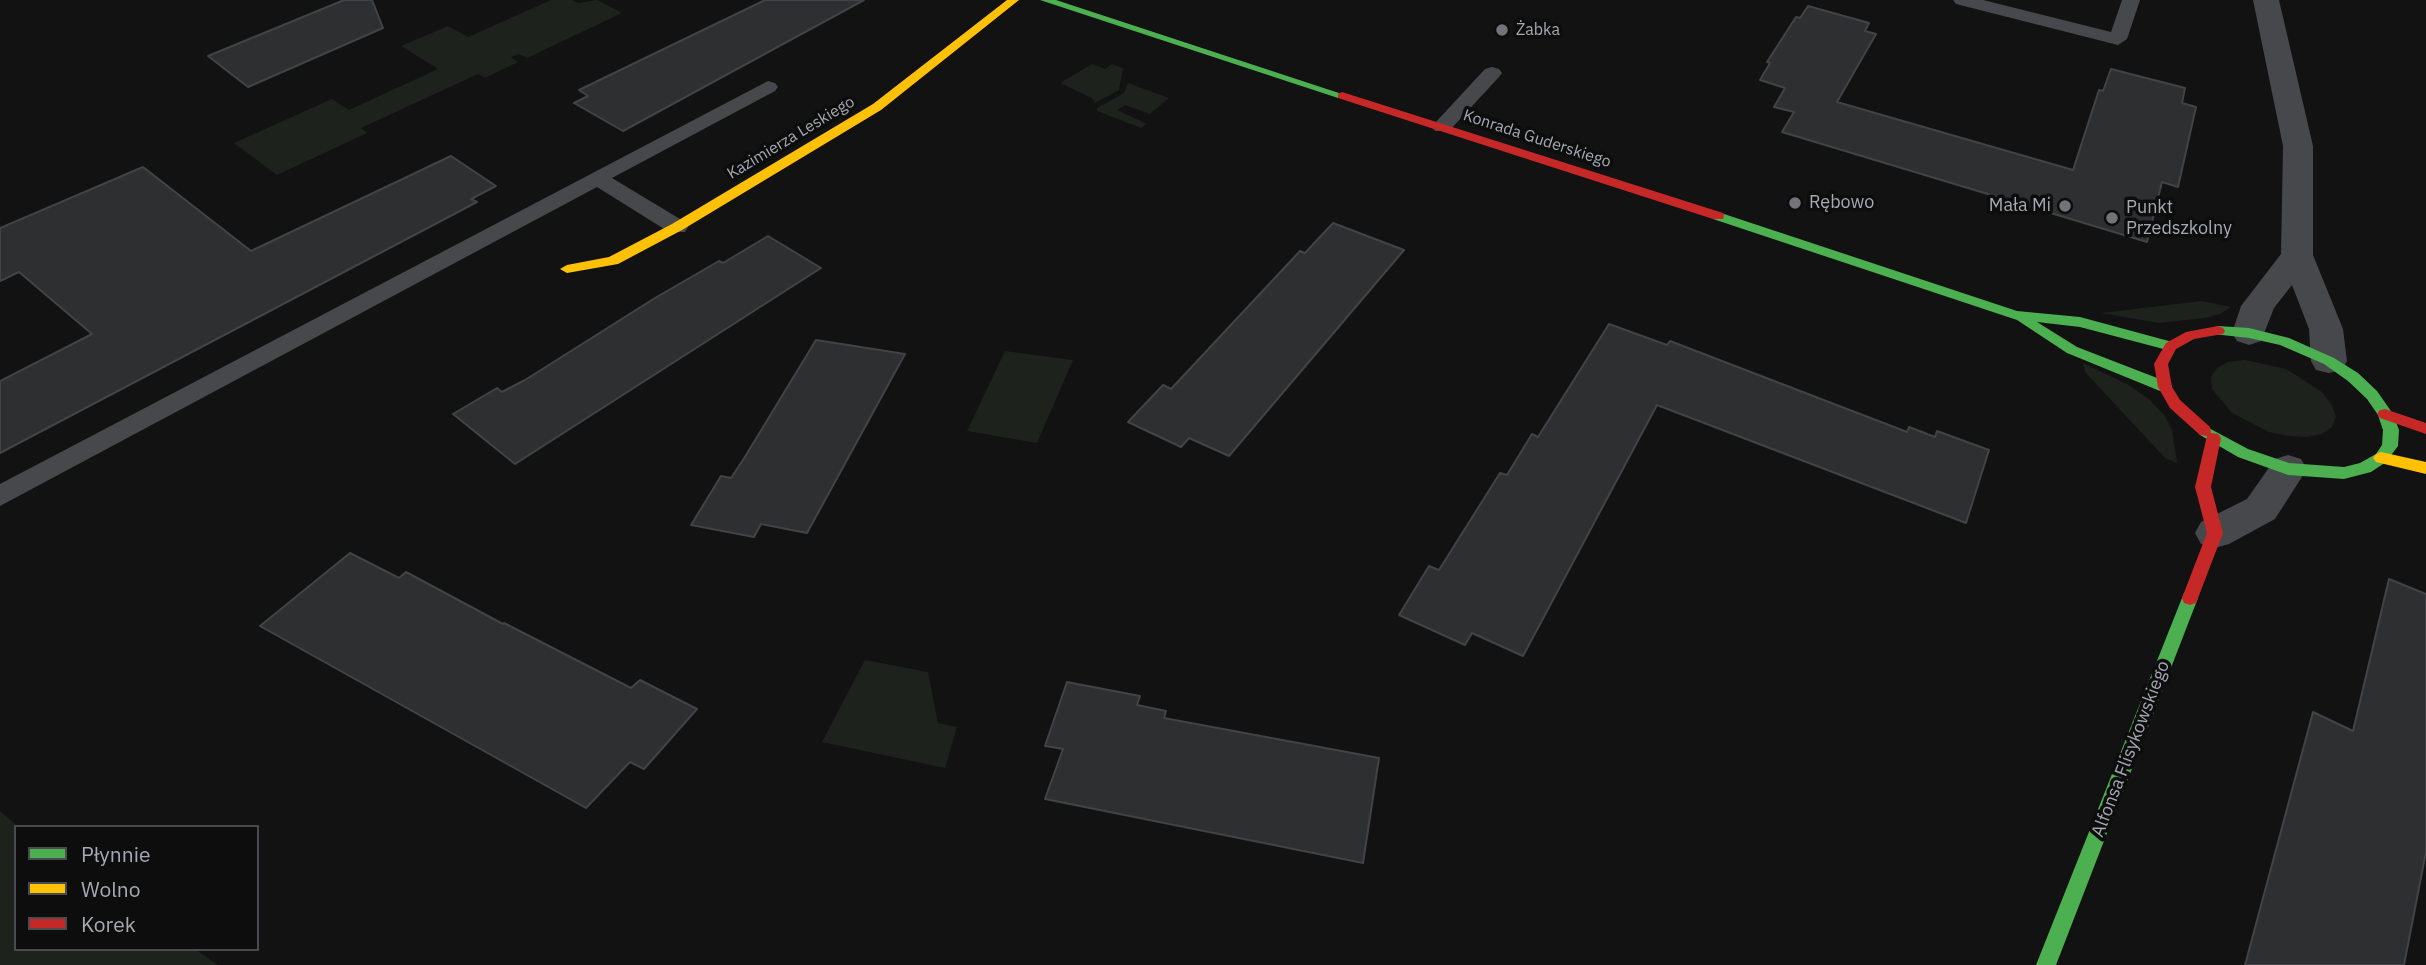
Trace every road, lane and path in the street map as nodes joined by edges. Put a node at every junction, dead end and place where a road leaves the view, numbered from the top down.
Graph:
1 (1014, 0) edge
2 (1045, 0) edge
3 (1962, 0) edge
4 (2131, 0) edge
5 (2266, 0) edge
6 (1492, 73) dead end
7 (768, 87) dead end
8 (1442, 127) junction
9 (597, 178) junction
10 (677, 227) junction
11 (2297, 255) junction
12 (566, 269) dead end
13 (2016, 315) junction
14 (2249, 333) junction
15 (2171, 346) junction
16 (2329, 361) junction
17 (2165, 387) junction
18 (2385, 414) junction
19 (2426, 429) edge
20 (2213, 438) junction
21 (2381, 458) junction
22 (2426, 468) edge
23 (2288, 469) junction
24 (0, 496) edge
25 (2215, 533) junction
26 (2046, 965) edge

1 - 10 street, Kazimierza Leskiego
2 - 8 street, Konrada Guderskiego
3 - 4 lane
5 - 11 street
6 - 8 lane
7 - 9 lane
8 - 13 street, Konrada Guderskiego
9 - 10 lane
9 - 24 lane
10 - 12 street, Kazimierza Leskiego
11 - 14 street
11 - 16 street
13 - 15 street, Konrada Guderskiego
13 - 17 street, Konrada Guderskiego
14 - 15 street
14 - 16 street
15 - 17 street
16 - 18 street
17 - 20 street
18 - 19 street
18 - 21 street
20 - 23 street
20 - 25 street
21 - 22 street
21 - 23 street
23 - 25 street
25 - 26 street, Alfonsa Flisykowskiego

